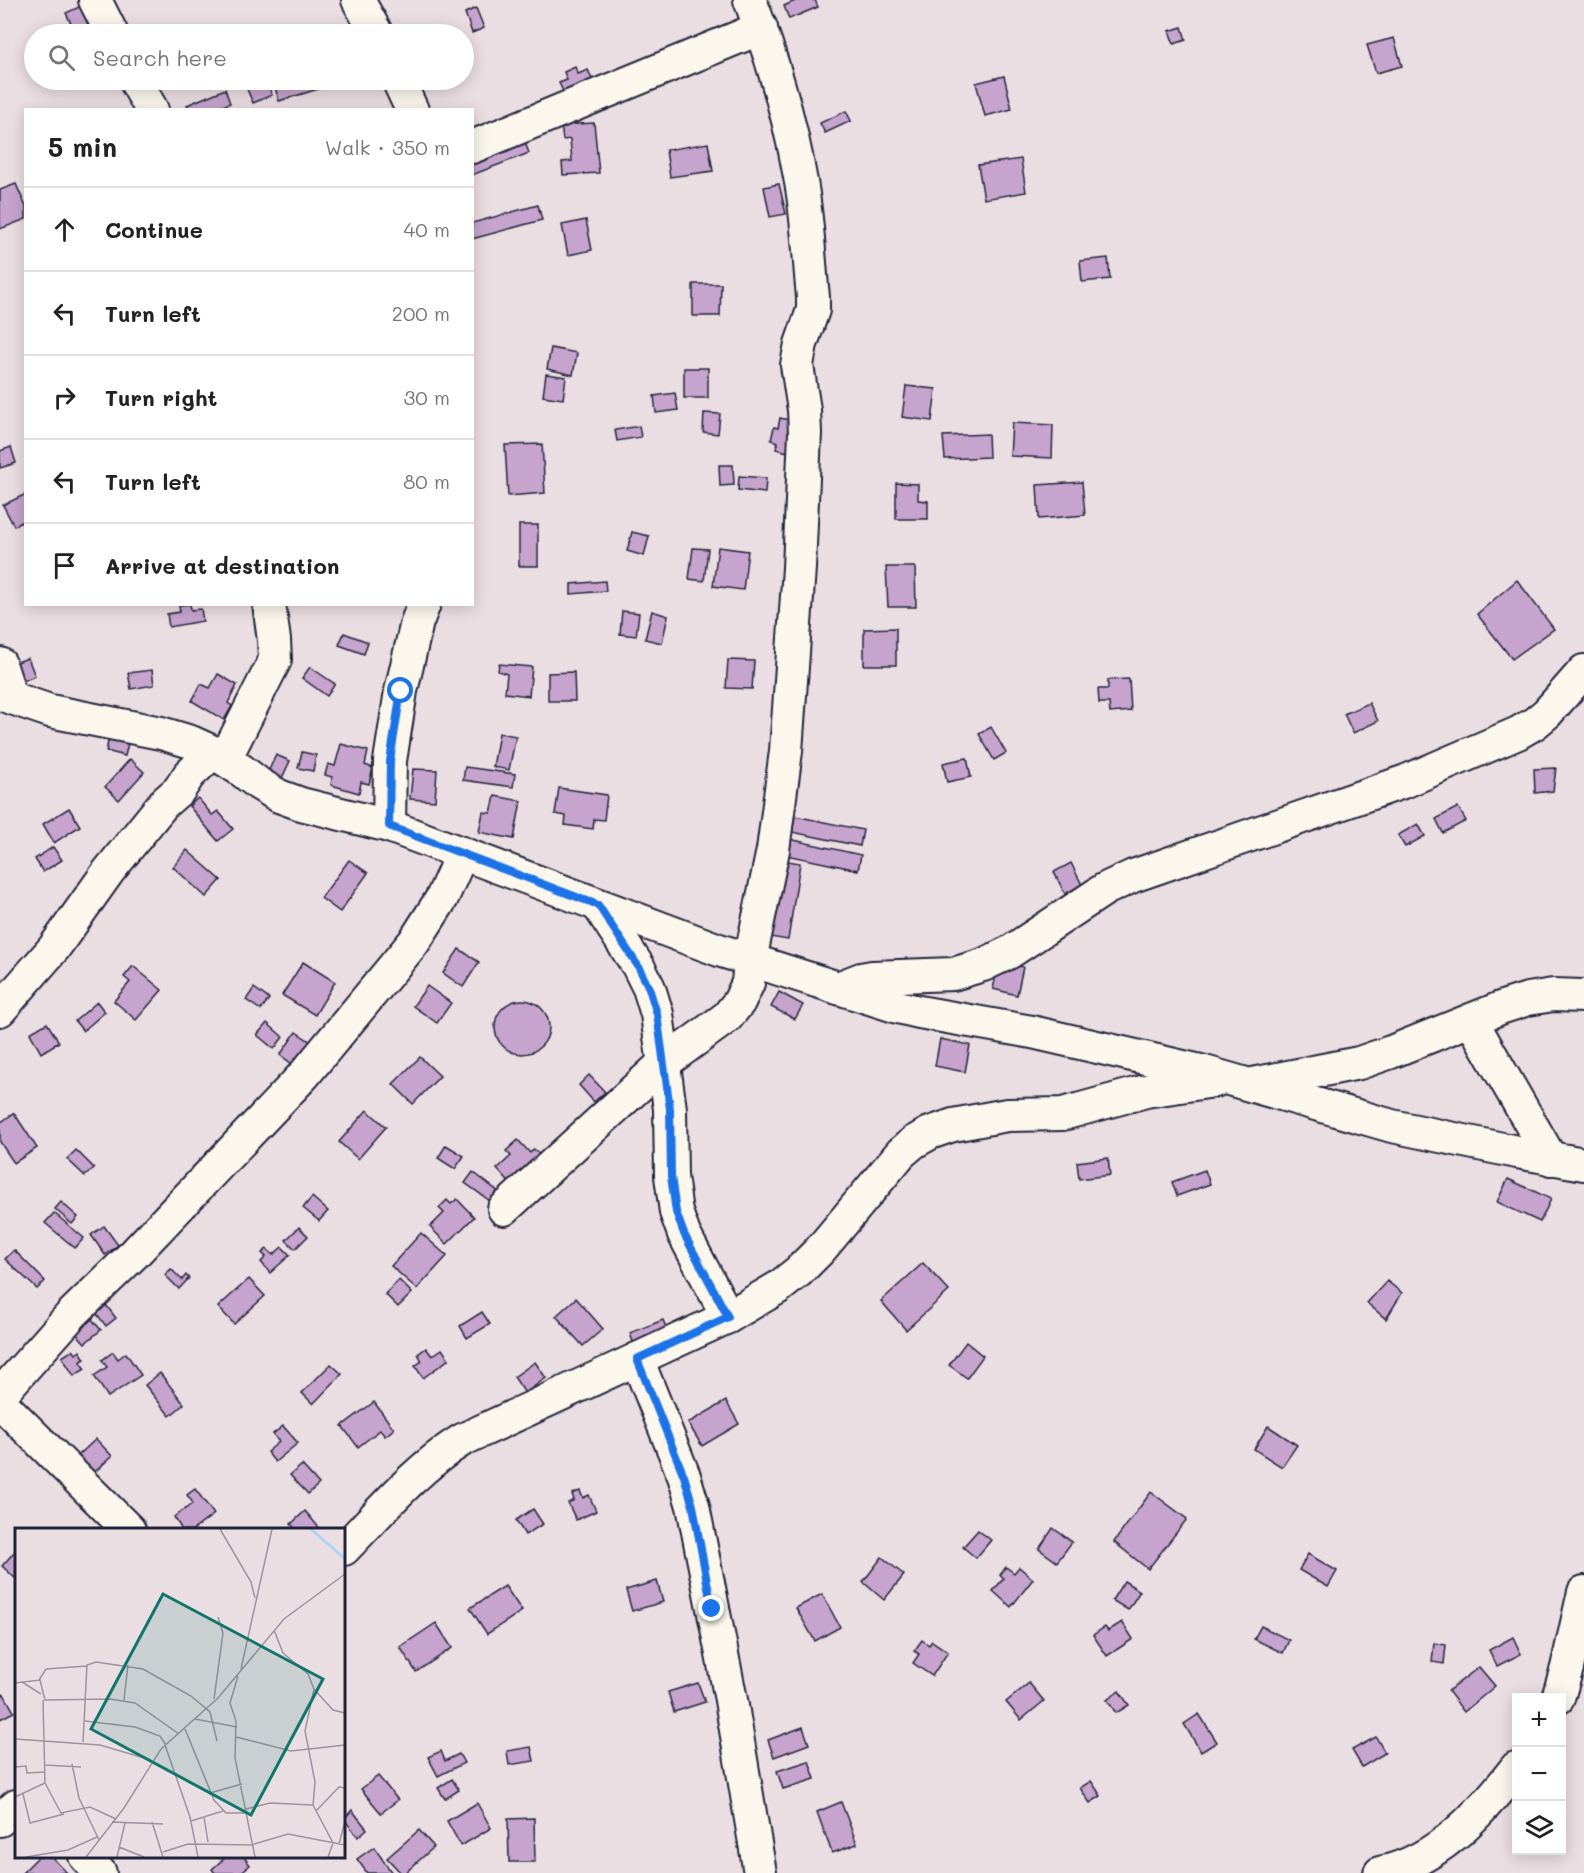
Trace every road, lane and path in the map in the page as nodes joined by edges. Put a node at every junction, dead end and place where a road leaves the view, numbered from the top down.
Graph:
1 (95, 0) edge
2 (358, 0) edge
3 (755, 14) edge
4 (107, 24) edge
5 (371, 24) edge
6 (141, 90) edge
7 (403, 90) edge
8 (151, 108) edge
9 (411, 108) edge
10 (474, 146) edge
11 (269, 606) edge
12 (423, 606) edge
13 (0, 664) edge
14 (1584, 671) edge
15 (6, 696) edge
16 (219, 755) junction
17 (389, 826) junction
18 (462, 853) junction
19 (598, 905) junction
20 (750, 960) junction
21 (838, 988) junction
22 (1584, 996) edge
23 (0, 1010) edge
24 (1471, 1020) junction
25 (664, 1063) junction
26 (1239, 1082) junction
27 (1571, 1165) edge
28 (504, 1209) dead end
29 (728, 1317) junction
30 (637, 1359) junction
31 (0, 1395) edge
32 (0, 1402) edge
33 (127, 1528) edge
34 (345, 1548) edge
35 (1584, 1593) edge
36 (1560, 1693) edge
37 (1512, 1773) edge
38 (15, 1807) edge
39 (0, 1820) edge
40 (1446, 1843) junction
41 (86, 1858) edge
42 (100, 1873) edge
43 (760, 1873) edge
44 (1380, 1873) edge
45 (1436, 1873) edge

1 - 4 street
2 - 5 street
3 - 10 street
3 - 20 street
6 - 8 street
7 - 9 street
11 - 16 street
12 - 17 street
13 - 15 street
14 - 21 street
15 - 16 street
16 - 17 street
16 - 23 street
17 - 18 street
18 - 19 street
18 - 31 street
19 - 20 street
19 - 25 street
20 - 21 street
20 - 25 street
21 - 26 street
22 - 24 street
24 - 26 street
24 - 27 street
25 - 28 street
25 - 29 street
26 - 27 street
26 - 29 street
29 - 30 street
30 - 34 street
30 - 43 street
32 - 33 street
35 - 36 street
37 - 40 street
38 - 39 street
40 - 44 street
40 - 45 street
41 - 42 street

